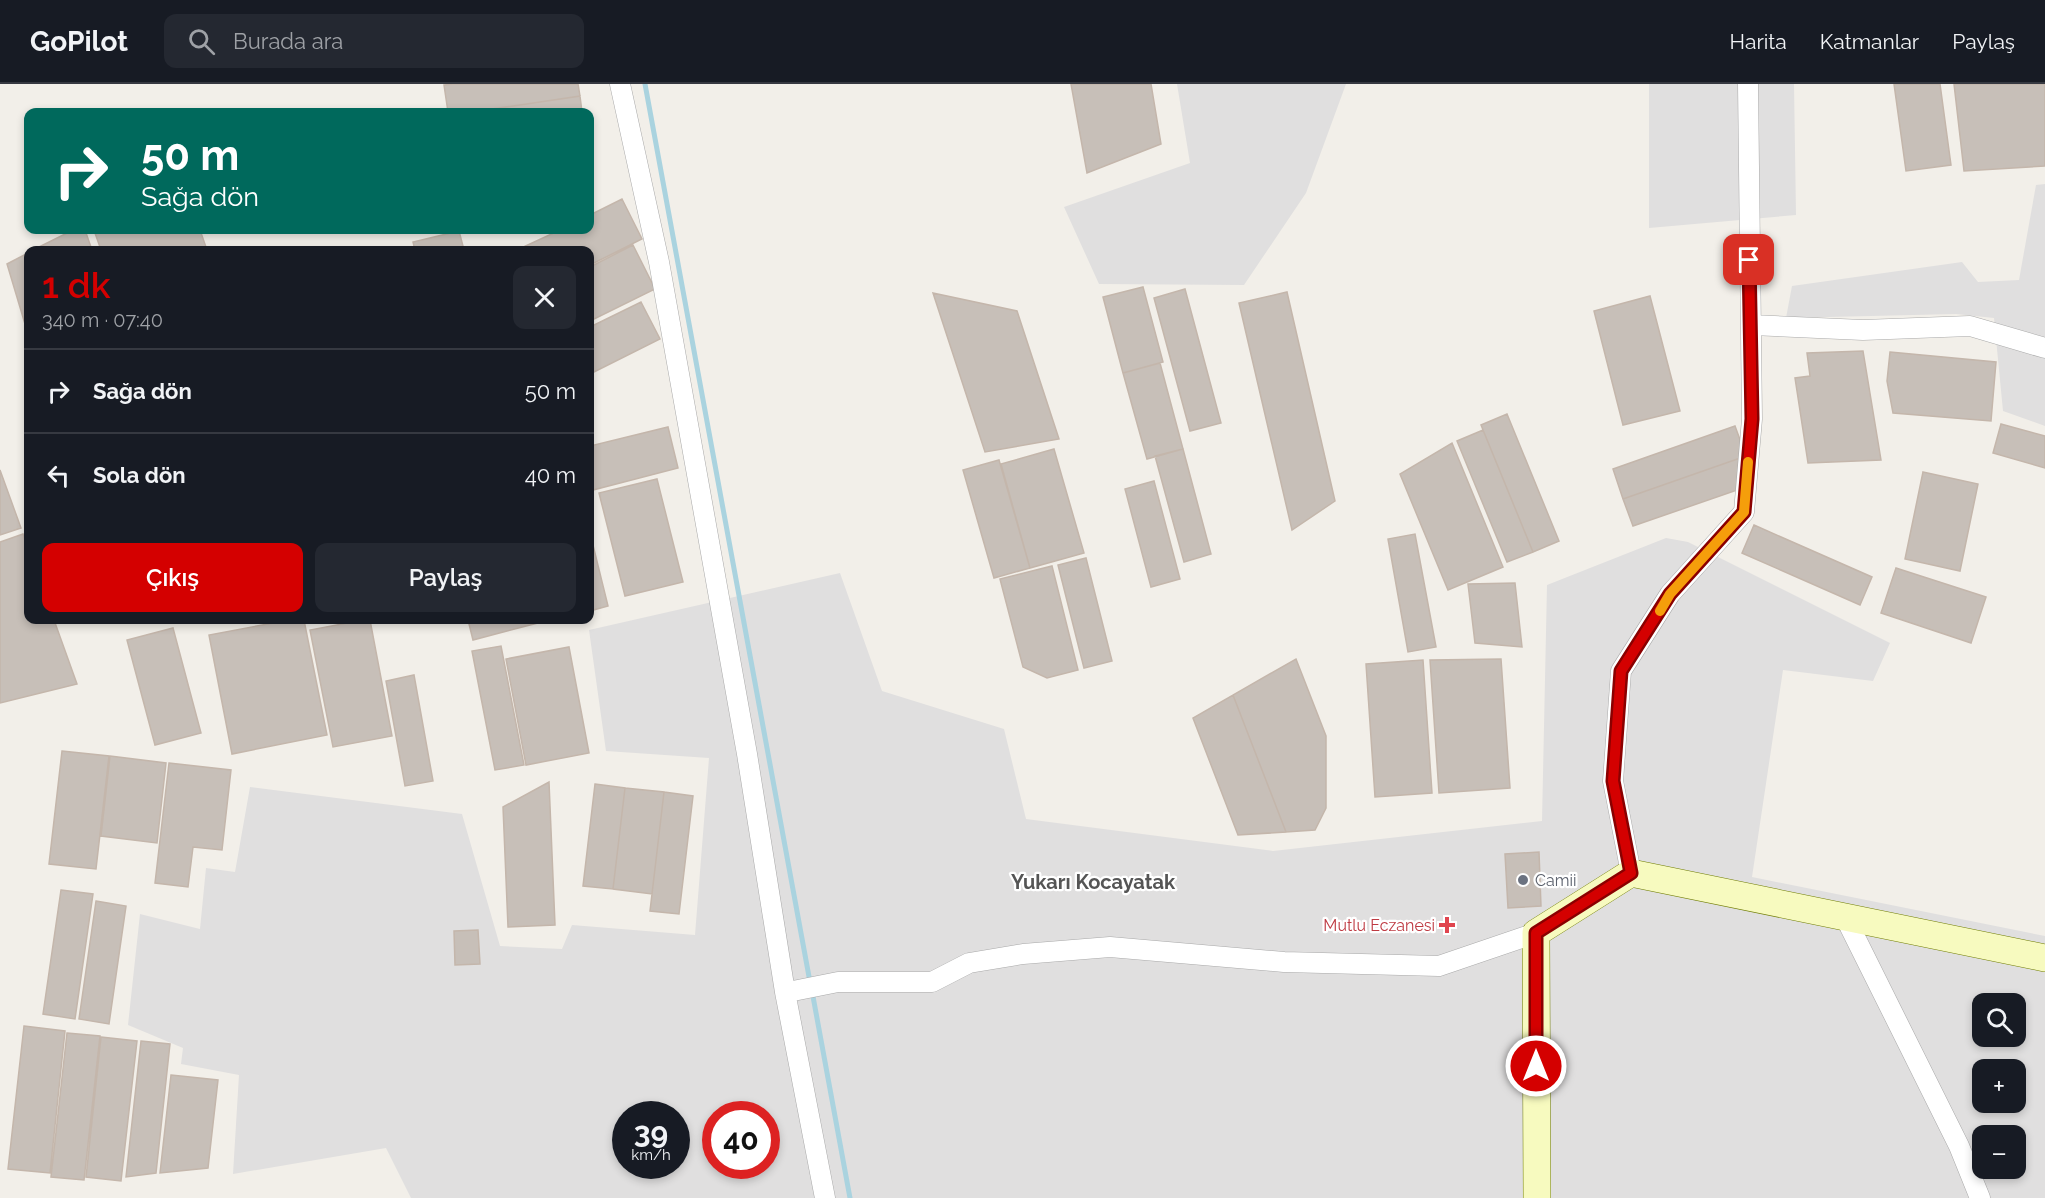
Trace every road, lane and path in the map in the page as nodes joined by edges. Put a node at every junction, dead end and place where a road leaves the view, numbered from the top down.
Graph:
1 (620, 84) edge
2 (1748, 84) edge
3 (1752, 325) junction
4 (2045, 348) edge
5 (1631, 873) junction
6 (1845, 917) junction
7 (1536, 933) junction
8 (2045, 958) edge
9 (793, 991) dead end
10 (825, 1198) edge
11 (1537, 1198) edge
12 (1980, 1198) edge

1 - 10 street
2 - 3 street
3 - 4 street
3 - 5 street
5 - 6 street
5 - 7 street
6 - 8 street
6 - 12 street
7 - 9 street
7 - 11 street

